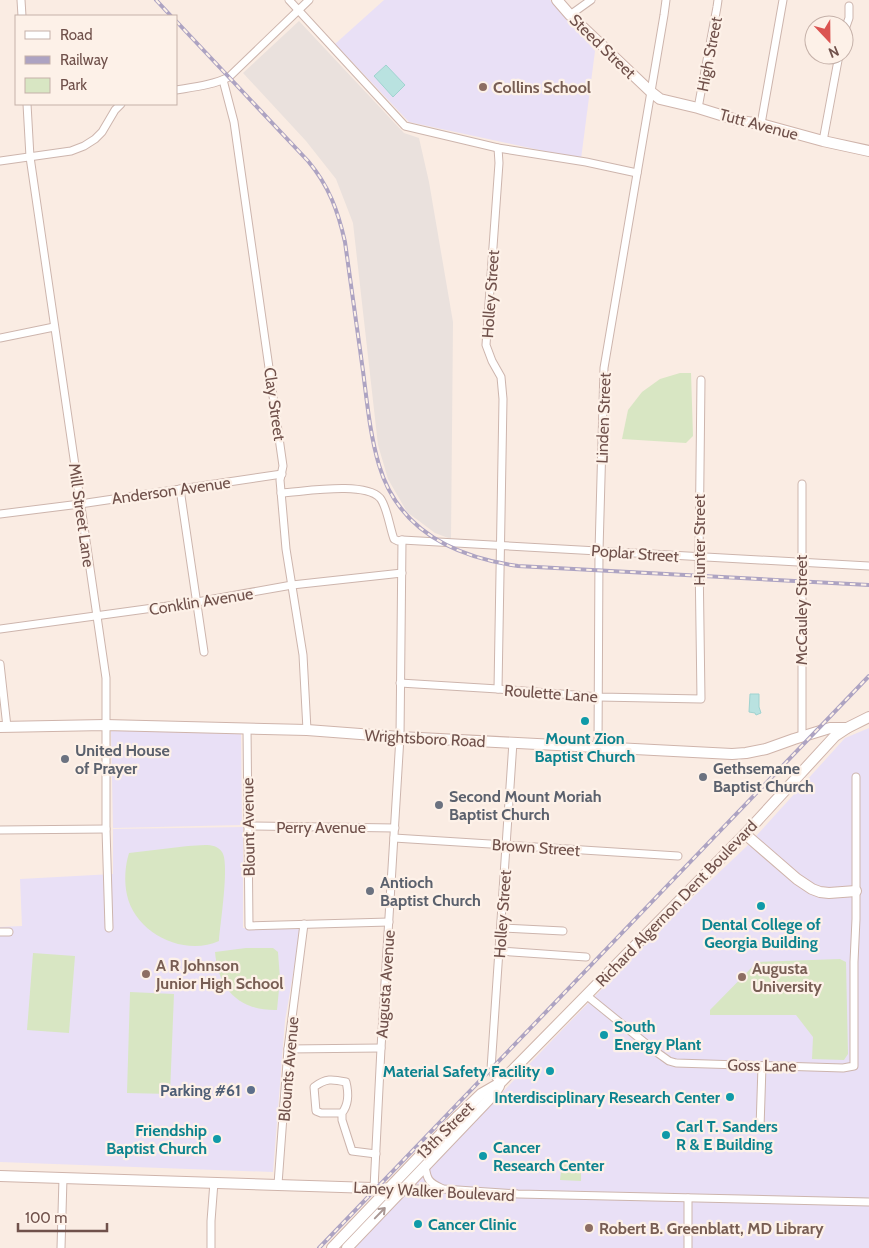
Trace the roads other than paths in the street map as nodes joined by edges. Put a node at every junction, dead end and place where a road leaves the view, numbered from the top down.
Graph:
1 (21, 0) edge
2 (288, 0) edge
3 (309, 0) edge
4 (557, 0) edge
5 (591, 0) edge
6 (666, 0) edge
7 (718, 0) edge
8 (783, 0) edge
9 (849, 6) dead end
10 (298, 11) junction
11 (22, 15) edge
12 (570, 15) junction
13 (848, 15) edge
14 (838, 65) edge
15 (223, 80) junction
16 (178, 90) edge
17 (650, 92) junction
18 (27, 105) edge
19 (119, 105) edge
20 (698, 108) junction
21 (761, 124) junction
22 (823, 141) junction
23 (498, 148) junction
24 (869, 151) edge
25 (30, 157) junction
26 (0, 161) edge
27 (637, 173) junction
28 (54, 327) junction
29 (0, 338) edge
30 (701, 380) dead end
31 (282, 474) junction
32 (802, 484) dead end
33 (180, 489) junction
34 (281, 493) junction
35 (80, 504) junction
36 (0, 514) edge
37 (402, 540) junction
38 (500, 545) junction
39 (599, 551) junction
40 (699, 557) junction
41 (801, 562) junction
42 (869, 566) edge
43 (402, 574) junction
44 (292, 585) junction
45 (196, 602) junction
46 (97, 616) junction
47 (0, 629) edge
48 (204, 652) dead end
49 (0, 664) edge
50 (400, 683) junction
51 (498, 689) junction
52 (599, 697) junction
53 (701, 699) joint
54 (869, 717) edge
55 (105, 725) junction
56 (849, 726) junction
57 (4, 727) edge
58 (247, 728) junction
59 (307, 730) junction
60 (802, 736) junction
61 (400, 737) junction
62 (513, 742) junction
63 (598, 747) junction
64 (856, 777) dead end
65 (248, 826) junction
66 (395, 828) junction
67 (106, 829) junction
68 (0, 830) edge
69 (745, 834) junction
70 (394, 838) junction
71 (506, 845) junction
72 (678, 856) dead end
73 (856, 891) junction
74 (389, 922) junction
75 (304, 924) junction
76 (109, 928) dead end
77 (501, 928) junction
78 (563, 931) dead end
79 (0, 932) edge
80 (9, 932) dead end
81 (499, 951) junction
82 (586, 957) dead end
83 (586, 995) junction
84 (381, 1048) junction
85 (288, 1049) junction
86 (762, 1066) junction
87 (500, 1083) junction
88 (342, 1113) junction
89 (760, 1128) dead end
90 (376, 1154) junction
91 (425, 1166) junction
92 (0, 1176) edge
93 (63, 1178) junction
94 (214, 1182) junction
95 (278, 1184) junction
96 (374, 1188) junction
97 (389, 1188) junction
98 (404, 1189) junction
99 (443, 1189) junction
100 (688, 1198) junction
101 (869, 1202) edge
102 (61, 1248) edge
103 (211, 1248) edge
104 (332, 1248) edge
105 (347, 1248) edge
106 (688, 1248) edge

1 - 11 street
2 - 10 street
3 - 10 street
4 - 12 main road, Steed Street
5 - 12 street
6 - 17 street, Linden Street
7 - 20 street, High Street
8 - 21 street
9 - 13 street
10 - 15 street
10 - 23 street
12 - 17 main road, Steed Street
14 - 22 street
15 - 16 street
15 - 31 street, Clay Street
17 - 20 main road, Tutt Avenue
17 - 27 street, Linden Street
18 - 25 street, Mill Street Lane
19 - 25 street
20 - 21 main road, Tutt Avenue
21 - 22 main road, Tutt Avenue
22 - 24 main road, Tutt Avenue
23 - 27 street
23 - 38 street, Holley Street
25 - 26 street
25 - 28 street, Mill Street Lane
27 - 39 street, Linden Street
28 - 29 street
28 - 35 street, Mill Street Lane
30 - 40 street, Hunter Street
31 - 33 street, Anderson Avenue
31 - 34 street, Clay Street
32 - 41 street, McCauley Street
33 - 35 street, Anderson Avenue
33 - 45 street
34 - 37 street
34 - 44 street, Clay Street
35 - 36 street, Anderson Avenue
35 - 46 street, Mill Street Lane
37 - 38 street, Poplar Street
37 - 43 street, Augusta Avenue
38 - 39 street, Poplar Street
38 - 51 street, Holley Street
39 - 40 street, Poplar Street
39 - 52 street, Linden Street
40 - 41 street, Poplar Street
40 - 53 street, Hunter Street
41 - 42 street, Poplar Street
41 - 60 street, McCauley Street
43 - 44 street, Conklin Avenue
43 - 50 street, Augusta Avenue
44 - 45 street, Conklin Avenue
44 - 59 street, Clay Street
45 - 46 street, Conklin Avenue
45 - 48 street
46 - 47 street, Conklin Avenue
46 - 55 street, Mill Street Lane
49 - 57 street
50 - 51 street, Roulette Lane
50 - 61 street, Augusta Avenue
51 - 52 street, Roulette Lane
52 - 53 street, Roulette Lane
52 - 63 street, Linden Street
54 - 56 main road, Wrightsboro Road
55 - 57 main road, Wrightsboro Road
55 - 58 main road, Wrightsboro Road
55 - 67 street, Mill Street Lane
56 - 60 main road, Wrightsboro Road
56 - 69 main road, Richard Algernon Dent Boulevard
58 - 59 main road, Wrightsboro Road
58 - 65 street, Blount Avenue
59 - 61 main road, Wrightsboro Road
60 - 63 main road, Wrightsboro Road
61 - 62 main road, Wrightsboro Road
61 - 66 street, Augusta Avenue
62 - 63 main road, Wrightsboro Road
62 - 71 street, Holley Street
64 - 73 street
65 - 66 street, Perry Avenue
65 - 75 street, Blount Avenue
66 - 70 street, Augusta Avenue
67 - 68 street
67 - 76 street, Mill Street Lane
69 - 73 main road
69 - 83 main road, Richard Algernon Dent Boulevard
70 - 71 street, Brown Street
70 - 74 street, Augusta Avenue
71 - 72 street, Brown Street
71 - 77 street, Holley Street
73 - 86 street, Goss Lane
74 - 75 street
74 - 84 street, Augusta Avenue
75 - 85 street, Blounts Avenue
77 - 78 street
77 - 81 street, Holley Street
79 - 80 street
81 - 82 street
81 - 87 street, Holley Street
83 - 86 street, Goss Lane
83 - 87 main road, Richard Algernon Dent Boulevard
84 - 85 street
84 - 90 street, Augusta Avenue
85 - 95 street, Blounts Avenue
86 - 89 street
87 - 91 main road
87 - 97 main road, 13th Street
88 - 88 street
88 - 90 street
90 - 96 street, Augusta Avenue
91 - 98 main road
91 - 99 street
92 - 93 main road, Laney Walker Boulevard
93 - 94 main road, Laney Walker Boulevard
93 - 102 street
94 - 95 main road, Laney Walker Boulevard
94 - 103 street
95 - 96 main road, Laney Walker Boulevard
96 - 97 main road, Laney Walker Boulevard
97 - 98 main road, Laney Walker Boulevard
97 - 104 main road, 13th Street
98 - 99 street, Laney Walker Boulevard
105 -> 98 main road
99 - 100 street, Laney Walker Boulevard
100 - 101 street, Laney Walker Boulevard
100 - 106 street

